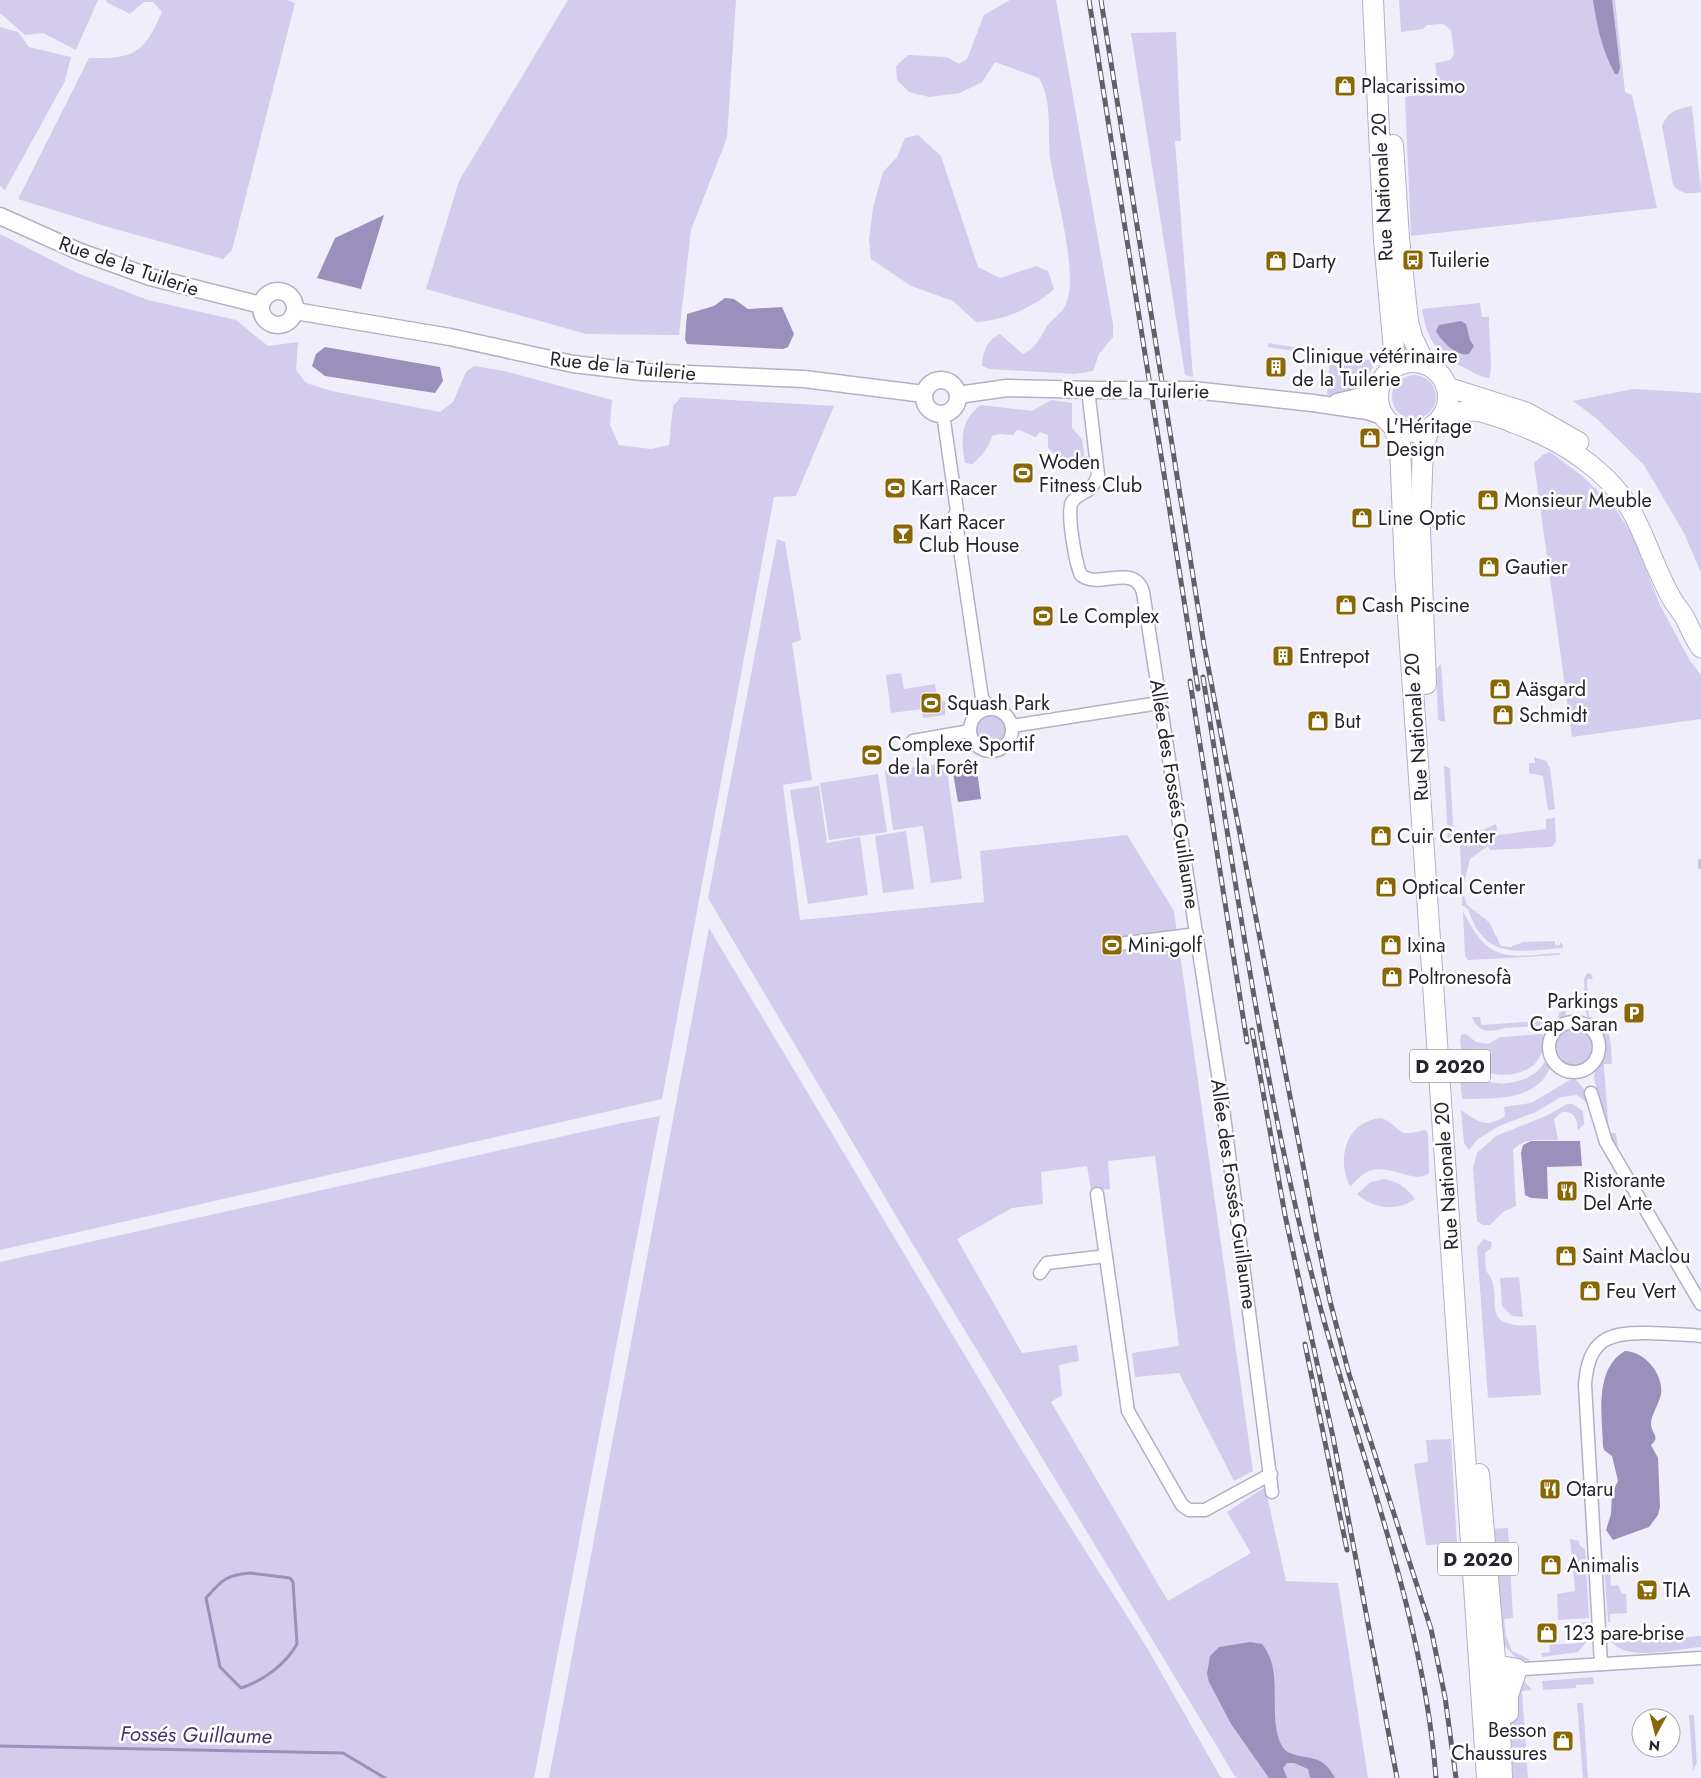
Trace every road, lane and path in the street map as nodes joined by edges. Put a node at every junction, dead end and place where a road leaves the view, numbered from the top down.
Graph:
1 (1373, 0) edge
2 (1385, 0) edge
3 (0, 216) edge
4 (261, 305) junction
5 (295, 311) junction
6 (1425, 364) junction
7 (1385, 378) junction
8 (1447, 387) junction
9 (1092, 390) junction
10 (924, 394) junction
11 (958, 395) junction
12 (1313, 403) junction
13 (1503, 411) junction
14 (943, 414) junction
15 (1389, 421) junction
16 (1435, 424) junction
17 (1701, 648) edge
18 (1159, 703) junction
19 (988, 707) junction
20 (1012, 726) junction
21 (970, 731) junction
22 (913, 741) dead end
23 (1197, 934) junction
24 (1119, 944) dead end
25 (1564, 1071) joint
26 (1591, 1093) dead end
27 (1097, 1194) dead end
28 (1106, 1256) junction
29 (1040, 1273) dead end
30 (1701, 1304) edge
31 (1701, 1330) edge
32 (1682, 1334) junction
33 (1701, 1336) edge
34 (1270, 1474) junction
35 (1272, 1492) dead end
36 (1701, 1658) edge
37 (1601, 1664) junction
38 (1490, 1669) junction
39 (1517, 1669) junction
40 (1486, 1778) edge
41 (1502, 1778) edge
42 (1510, 1778) edge

1 - 7 main road, Rue Nationale 20
2 - 6 main road, Rue Nationale 20
3 - 4 street, Rue de la Tuilerie
4 - 5 street
4 - 5 street
5 - 10 street, Rue de la Tuilerie
6 - 7 main road
6 - 8 main road
7 - 12 street, Rue de la Tuilerie
7 - 15 main road
8 - 13 main road
8 - 16 main road
9 - 11 street, Rue de la Tuilerie
9 - 12 street, Rue de la Tuilerie, bridge
9 - 18 street, Allée des Fossés Guillaume
10 - 11 street
10 - 14 street
11 - 14 street
12 - 15 street, Rue de la Tuilerie
13 - 16 main road
13 - 17 main road
14 - 19 street
15 - 16 main road
15 - 38 main road, Rue Nationale 20 / D 2020
16 - 38 main road, Rue Nationale 20 / D 2020
18 - 20 street
18 - 23 street, Allée des Fossés Guillaume
19 - 20 street
19 - 21 street
20 - 21 street
21 - 22 street
23 - 24 street
23 - 34 street, Allée des Fossés Guillaume
25 - 25 street
26 - 30 street
27 - 28 street
28 - 29 street
28 - 34 street
31 - 32 street
32 - 33 street
32 - 37 street
34 - 35 street, Allée des Fossés Guillaume
36 - 37 street
37 - 39 street
38 - 39 main road
38 - 40 main road, Rue Nationale 20 / D 2020
38 - 41 main road, Rue Nationale 20 / D 2020
39 - 42 main road

